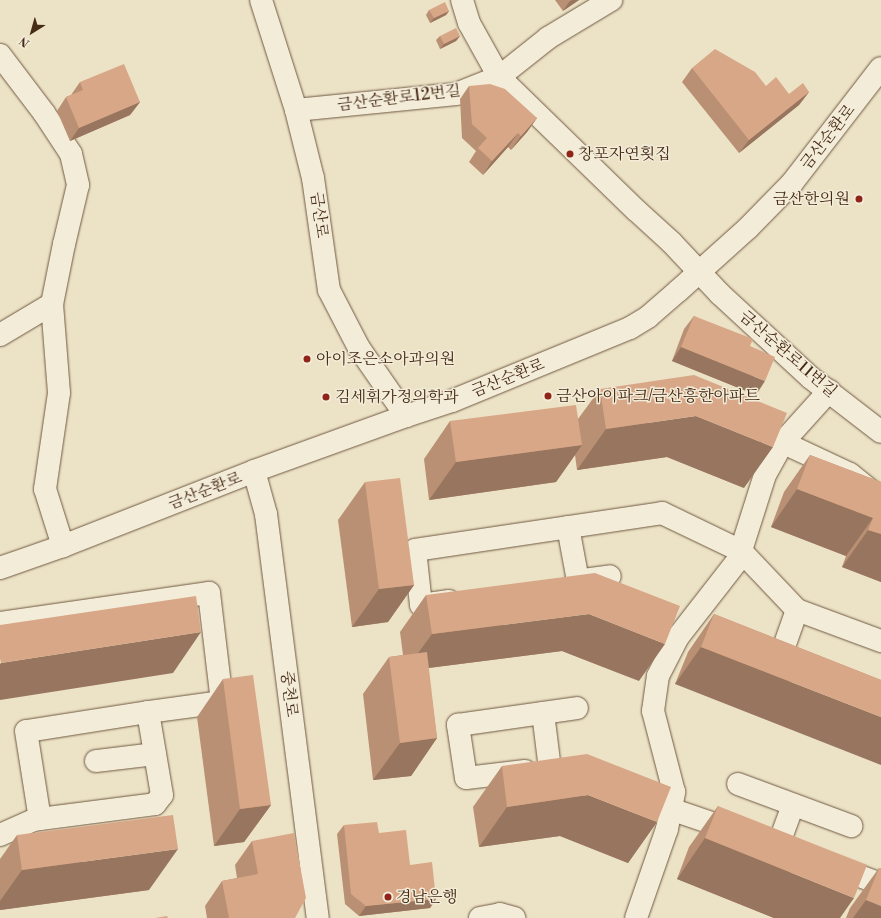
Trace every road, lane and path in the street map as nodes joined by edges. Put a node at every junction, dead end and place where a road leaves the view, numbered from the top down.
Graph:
1 (261, 0) edge
2 (462, 0) edge
3 (611, 0) edge
4 (0, 55) edge
5 (881, 68) edge
6 (499, 77) junction
7 (296, 110) junction
8 (699, 272) junction
9 (52, 304) junction
10 (0, 336) edge
11 (829, 391) junction
12 (406, 416) junction
13 (754, 429) edge
14 (881, 432) edge
15 (783, 442) junction
16 (254, 471) junction
17 (881, 499) edge
18 (568, 527) junction
19 (63, 546) junction
20 (740, 551) junction
21 (0, 568) edge
22 (610, 576) dead end
23 (578, 581) junction
24 (554, 584) edge
25 (468, 598) edge
26 (797, 610) junction
27 (0, 623) edge
28 (881, 641) edge
29 (808, 672) edge
30 (577, 708) dead end
31 (148, 712) junction
32 (543, 713) junction
33 (155, 754) junction
34 (96, 761) dead end
35 (550, 768) junction
36 (573, 776) edge
37 (738, 784) dead end
38 (618, 792) edge
39 (793, 805) junction
40 (671, 809) junction
41 (40, 819) junction
42 (851, 826) dead end
43 (0, 835) edge
44 (778, 846) junction
45 (881, 884) edge
46 (318, 918) edge
47 (480, 918) edge
48 (514, 918) edge
49 (636, 918) edge

1 - 7 street, 금산로
2 - 6 street
3 - 6 street, 금산순환로12번길
4 - 9 street
5 - 8 street, 금산순환로
6 - 7 street, 금산순환로12번길
6 - 8 street
7 - 12 street, 금산로
8 - 11 street, 금산순환로11번길
8 - 12 street, 금산순환로
9 - 10 street
9 - 19 street
11 - 14 street, 금산순환로11번길
11 - 15 street
12 - 16 street, 금산순환로
13 - 15 street
15 - 17 street
15 - 20 street
16 - 19 street, 금산순환로
16 - 46 street, 중천로
18 - 20 street
18 - 23 street
18 - 25 street
19 - 21 street, 금산순환로
20 - 26 street
20 - 40 street
22 - 23 street
23 - 24 street
26 - 28 street
26 - 29 street
27 - 31 street
30 - 32 street
31 - 33 street
31 - 41 street
32 - 35 street
32 - 35 street
33 - 34 street
33 - 41 street
35 - 36 street
37 - 39 street
38 - 40 street
39 - 42 street
39 - 44 street
40 - 44 street
40 - 49 street
41 - 43 street
44 - 45 street
47 - 48 street

